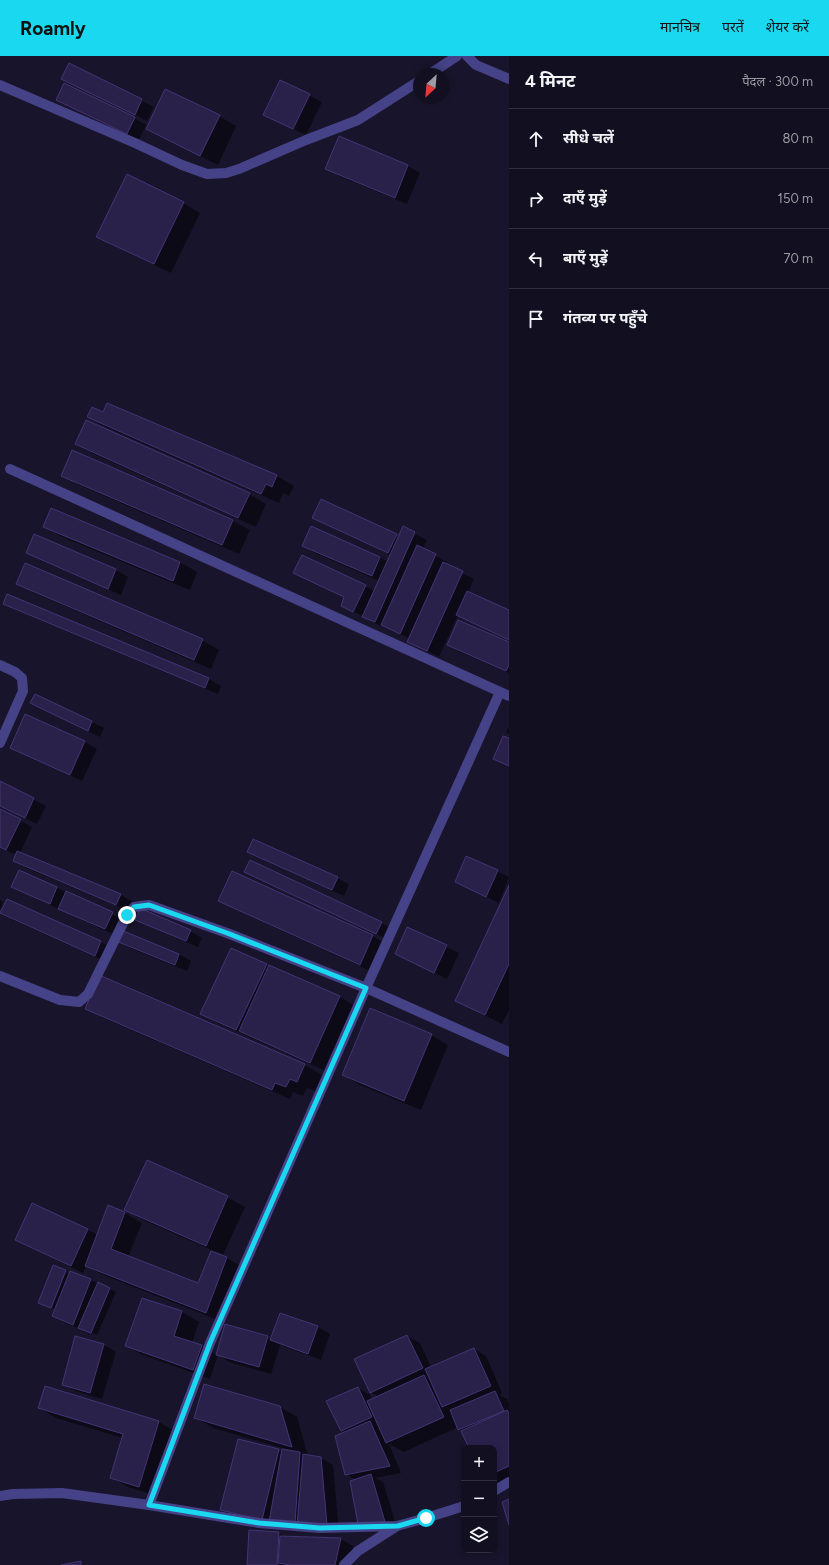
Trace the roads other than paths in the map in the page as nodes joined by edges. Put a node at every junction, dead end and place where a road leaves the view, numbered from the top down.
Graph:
1 (457, 56) edge
2 (467, 56) edge
3 (439, 68) edge
4 (509, 80) edge
5 (0, 85) edge
6 (413, 85) edge
7 (10, 469) dead end
8 (0, 665) edge
9 (504, 694) edge
10 (0, 742) edge
11 (0, 976) edge
12 (366, 988) junction
13 (509, 1052) edge
14 (509, 1482) edge
15 (497, 1489) edge
16 (0, 1496) edge
17 (149, 1505) junction
18 (461, 1507) edge
19 (398, 1526) junction
20 (344, 1565) edge

1 - 3 street
2 - 4 street
5 - 6 street
7 - 9 street
8 - 10 street
9 - 12 street
11 - 12 street
12 - 13 street
12 - 17 street
14 - 15 street
16 - 17 street
17 - 19 street
18 - 19 street
19 - 20 street

